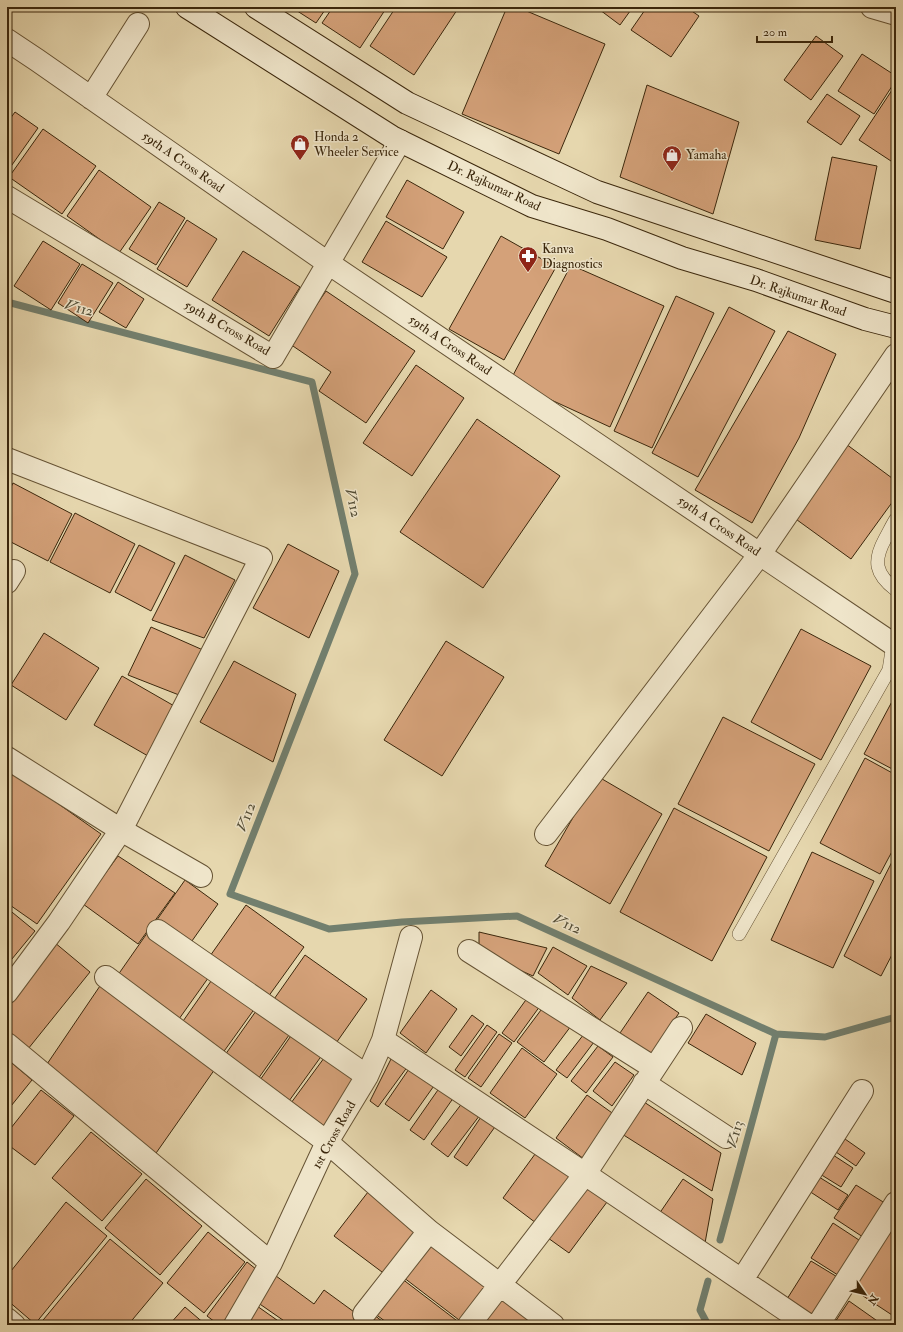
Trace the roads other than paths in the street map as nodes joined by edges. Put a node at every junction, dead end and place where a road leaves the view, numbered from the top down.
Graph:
1 (187, 7) edge
2 (256, 7) edge
3 (872, 7) edge
4 (896, 14) edge
5 (138, 24) dead end
6 (7, 40) edge
7 (91, 98) junction
8 (400, 141) junction
9 (9, 203) edge
10 (328, 263) junction
11 (896, 292) edge
12 (896, 327) edge
13 (896, 355) edge
14 (7, 459) edge
15 (896, 519) edge
16 (760, 554) junction
17 (896, 590) edge
18 (894, 645) edge
19 (7, 758) edge
20 (121, 830) junction
21 (546, 834) dead end
22 (201, 876) dead end
23 (158, 931) dead end
24 (739, 934) dead end
25 (411, 937) dead end
26 (469, 951) dead end
27 (106, 977) dead end
28 (7, 992) edge
29 (681, 1028) dead end
30 (383, 1040) junction
31 (7, 1044) edge
32 (649, 1075) junction
33 (367, 1076) junction
34 (862, 1091) dead end
35 (726, 1137) dead end
36 (327, 1142) junction
37 (585, 1174) junction
38 (896, 1203) edge
39 (429, 1231) junction
40 (272, 1263) junction
41 (742, 1280) junction
42 (500, 1285) junction
43 (364, 1314) dead end
44 (7, 1319) edge
45 (14, 1325) edge
46 (235, 1325) edge
47 (469, 1325) edge
48 (553, 1325) edge
49 (808, 1325) edge
50 (818, 1325) edge

1 - 8 street, Dr. Rajkumar Road
2 - 11 street
3 - 4 street
5 - 7 street
6 - 7 street, 59th A Cross Road
7 - 10 street, 59th A Cross Road
8 - 10 street, 59th B Cross Road
8 - 12 street, Dr. Rajkumar Road
9 - 10 street, 59th B Cross Road
10 - 16 street, 59th A Cross Road
13 - 16 street
14 - 20 street
15 - 17 lane
16 - 18 street, 59th A Cross Road
16 - 21 street
18 - 24 lane
19 - 20 street
20 - 22 street
20 - 28 street
23 - 33 street
25 - 30 street, 1st Cross Road
26 - 32 street
27 - 36 street
29 - 32 street
30 - 33 street, 1st Cross Road
30 - 37 street
31 - 40 street
32 - 35 street
32 - 37 street
33 - 36 street, 1st Cross Road
34 - 41 street
36 - 39 street
36 - 40 street, 1st Cross Road
37 - 41 street
37 - 42 street
38 - 50 street
39 - 42 street
39 - 43 street
40 - 46 street, 1st Cross Road
41 - 49 street
42 - 47 street
42 - 48 street
44 - 45 street

